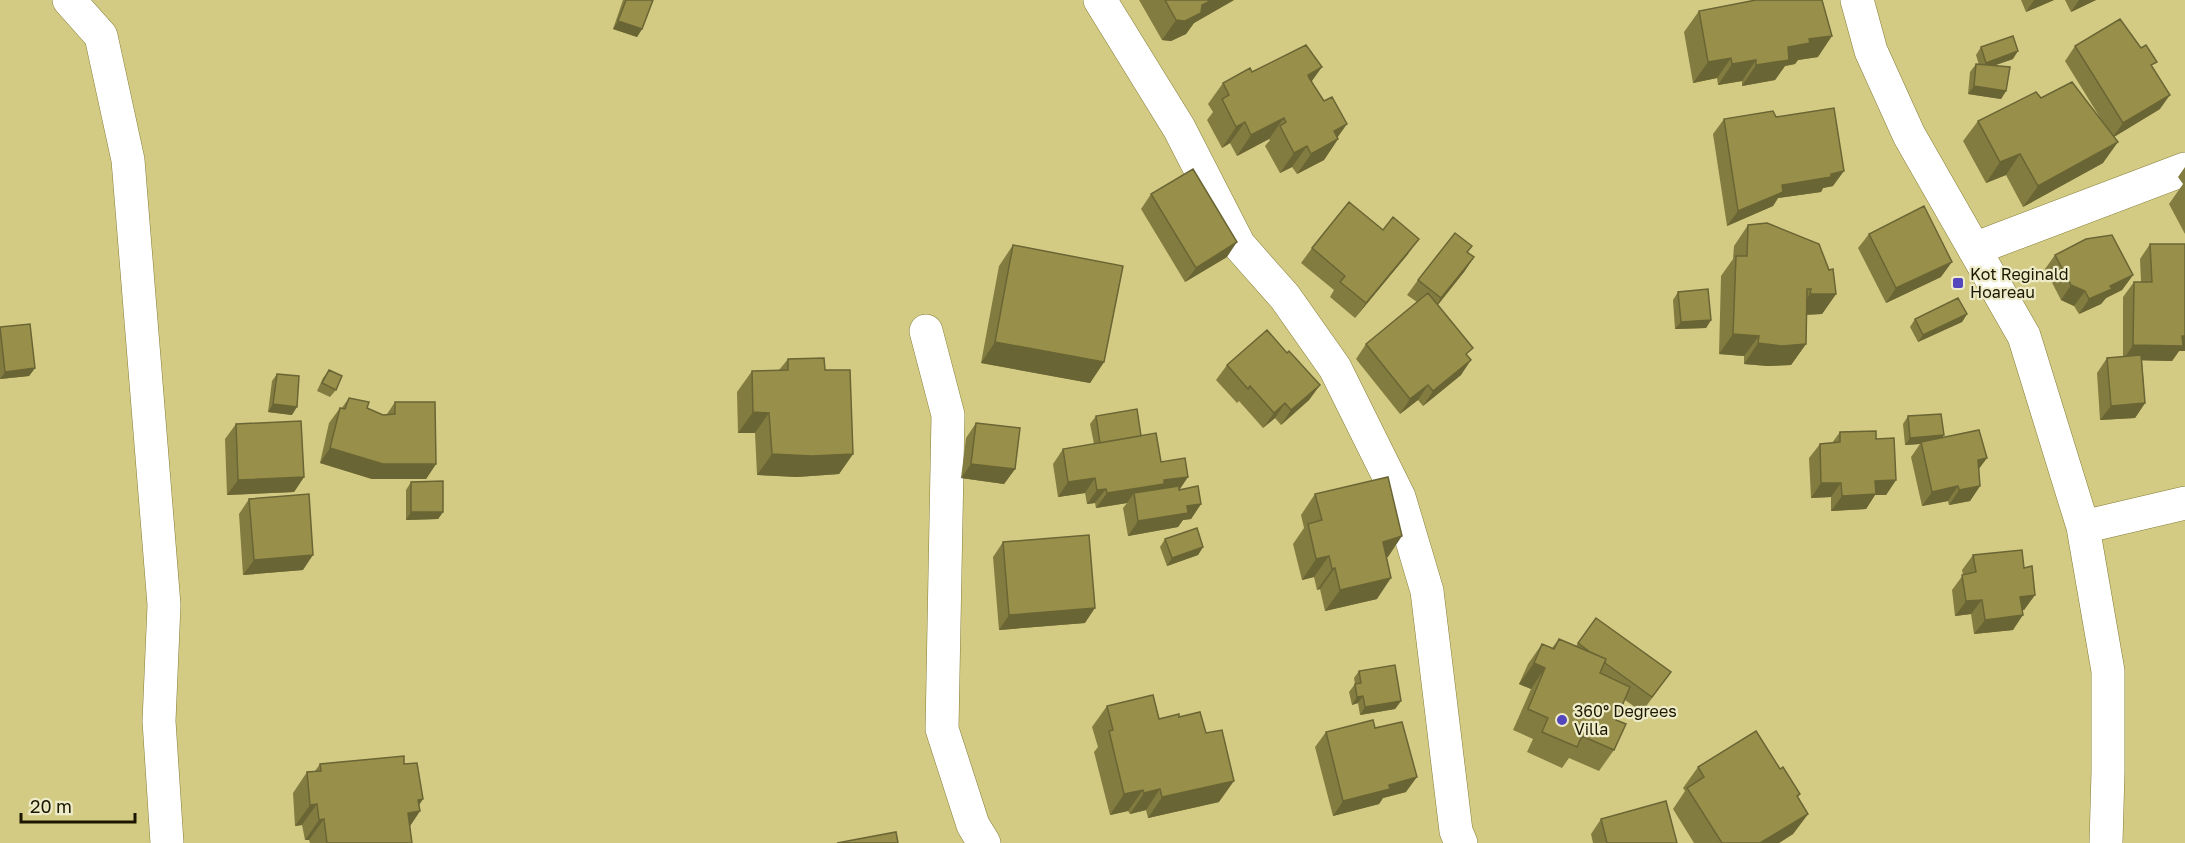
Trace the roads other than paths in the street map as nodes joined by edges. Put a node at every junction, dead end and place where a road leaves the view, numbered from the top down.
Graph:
1 (69, 0) edge
2 (1100, 0) edge
3 (1857, 0) edge
4 (2185, 169) edge
5 (1974, 249) junction
6 (926, 331) dead end
7 (2185, 503) edge
8 (2083, 527) junction
9 (167, 843) edge
10 (984, 843) edge
11 (1461, 843) edge
12 (2106, 843) edge

1 - 9 street
2 - 11 street
3 - 5 street
4 - 5 street
5 - 8 street
6 - 10 street
7 - 8 street
8 - 12 street

